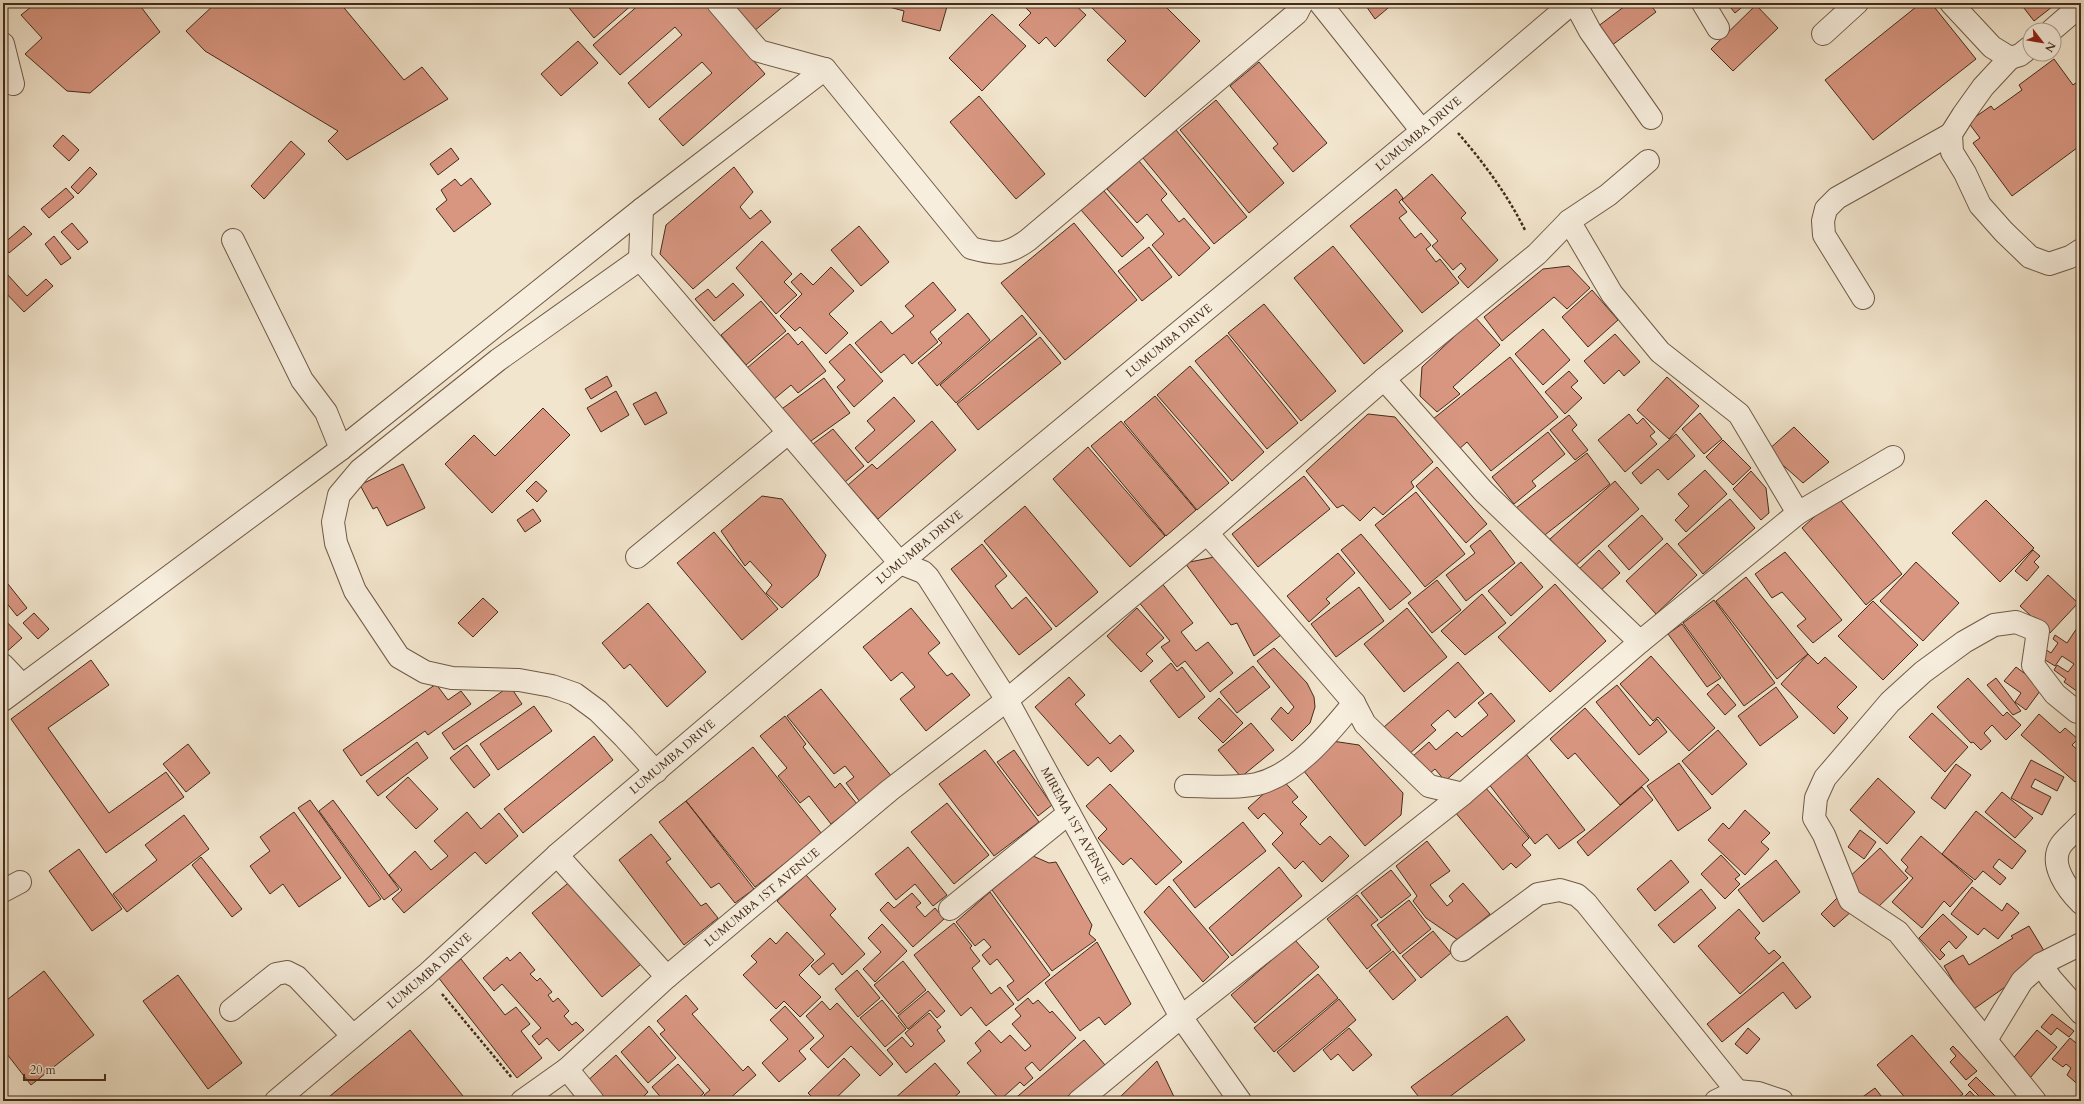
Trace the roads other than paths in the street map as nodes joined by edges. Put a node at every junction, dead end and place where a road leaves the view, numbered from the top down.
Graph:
1 (718, 3) edge
2 (1302, 3) edge
3 (1320, 3) edge
4 (1703, 3) edge
5 (1857, 3) edge
6 (1951, 3) edge
7 (1569, 4) edge
8 (2081, 4) edge
9 (2061, 22) edge
10 (1718, 28) dead end
11 (1823, 34) dead end
12 (3, 44) edge
13 (2022, 53) edge
14 (2010, 58) junction
15 (825, 69) junction
16 (13, 84) dead end
17 (1651, 118) dead end
18 (1422, 131) junction
19 (1951, 134) junction
20 (1648, 161) dead end
21 (642, 209) junction
22 (1569, 221) junction
23 (233, 240) dead end
24 (2081, 250) edge
25 (640, 259) junction
26 (1863, 298) dead end
27 (1384, 379) junction
28 (788, 433) junction
29 (341, 449) junction
30 (1893, 457) dead end
31 (1798, 513) junction
32 (1207, 534) junction
33 (637, 557) dead end
34 (900, 563) junction
35 (1640, 642) junction
36 (3, 665) edge
37 (22, 685) junction
38 (3, 700) edge
39 (1007, 700) junction
40 (1354, 703) junction
41 (2081, 712) edge
42 (656, 772) junction
43 (1186, 786) dead end
44 (1463, 794) junction
45 (1069, 814) junction
46 (2081, 824) edge
47 (557, 855) junction
48 (2081, 904) edge
49 (950, 909) dead end
50 (2081, 944) edge
51 (1462, 950) dead end
52 (2041, 964) junction
53 (667, 977) junction
54 (232, 1010) dead end
55 (2081, 1013) edge
56 (1181, 1017) junction
57 (353, 1036) junction
58 (1986, 1040) junction
59 (567, 1069) junction
60 (1738, 1091) junction
61 (524, 1099) edge
62 (276, 1101) edge
63 (593, 1101) edge
64 (1079, 1101) edge
65 (1240, 1101) edge
66 (1716, 1101) edge
67 (1782, 1101) edge
68 (2035, 1101) edge

1 - 15 street
2 - 15 street
3 - 18 street
4 - 10 street
5 - 11 street
6 - 14 street
7 - 17 street
7 - 18 street, LUMUMBA DRIVE
8 - 9 street
12 - 16 street
13 - 14 street
14 - 19 street
15 - 21 street
18 - 34 street, LUMUMBA DRIVE
19 - 24 street
19 - 26 street
20 - 22 street, LUMUMBA 1ST AVENUE
21 - 25 street
21 - 29 street
22 - 27 street, LUMUMBA 1ST AVENUE
22 - 31 street
23 - 29 street
25 - 28 street
25 - 42 street
27 - 32 street, LUMUMBA 1ST AVENUE
27 - 35 street
28 - 33 street
28 - 34 street
29 - 37 street
30 - 31 street
31 - 35 street
32 - 39 street, LUMUMBA 1ST AVENUE
32 - 40 street
34 - 39 street, MIREMA 1ST AVENUE
34 - 42 street, LUMUMBA DRIVE
35 - 44 street
36 - 37 street
37 - 38 street
39 - 45 street, MIREMA 1ST AVENUE
39 - 53 street, LUMUMBA 1ST AVENUE
40 - 43 street
40 - 44 street
41 - 58 street
42 - 47 street, LUMUMBA DRIVE
44 - 56 street
45 - 49 street
45 - 56 street, MIREMA 1ST AVENUE
46 - 48 street
47 - 53 street
47 - 57 street, LUMUMBA DRIVE
50 - 52 street
51 - 60 street
52 - 55 street
52 - 58 street
53 - 59 street, LUMUMBA 1ST AVENUE
54 - 57 street
56 - 64 street
56 - 65 street, MIREMA 1ST AVENUE
57 - 62 street, LUMUMBA DRIVE
58 - 68 street
59 - 61 street, LUMUMBA 1ST AVENUE
59 - 63 street
60 - 66 street
60 - 67 street

